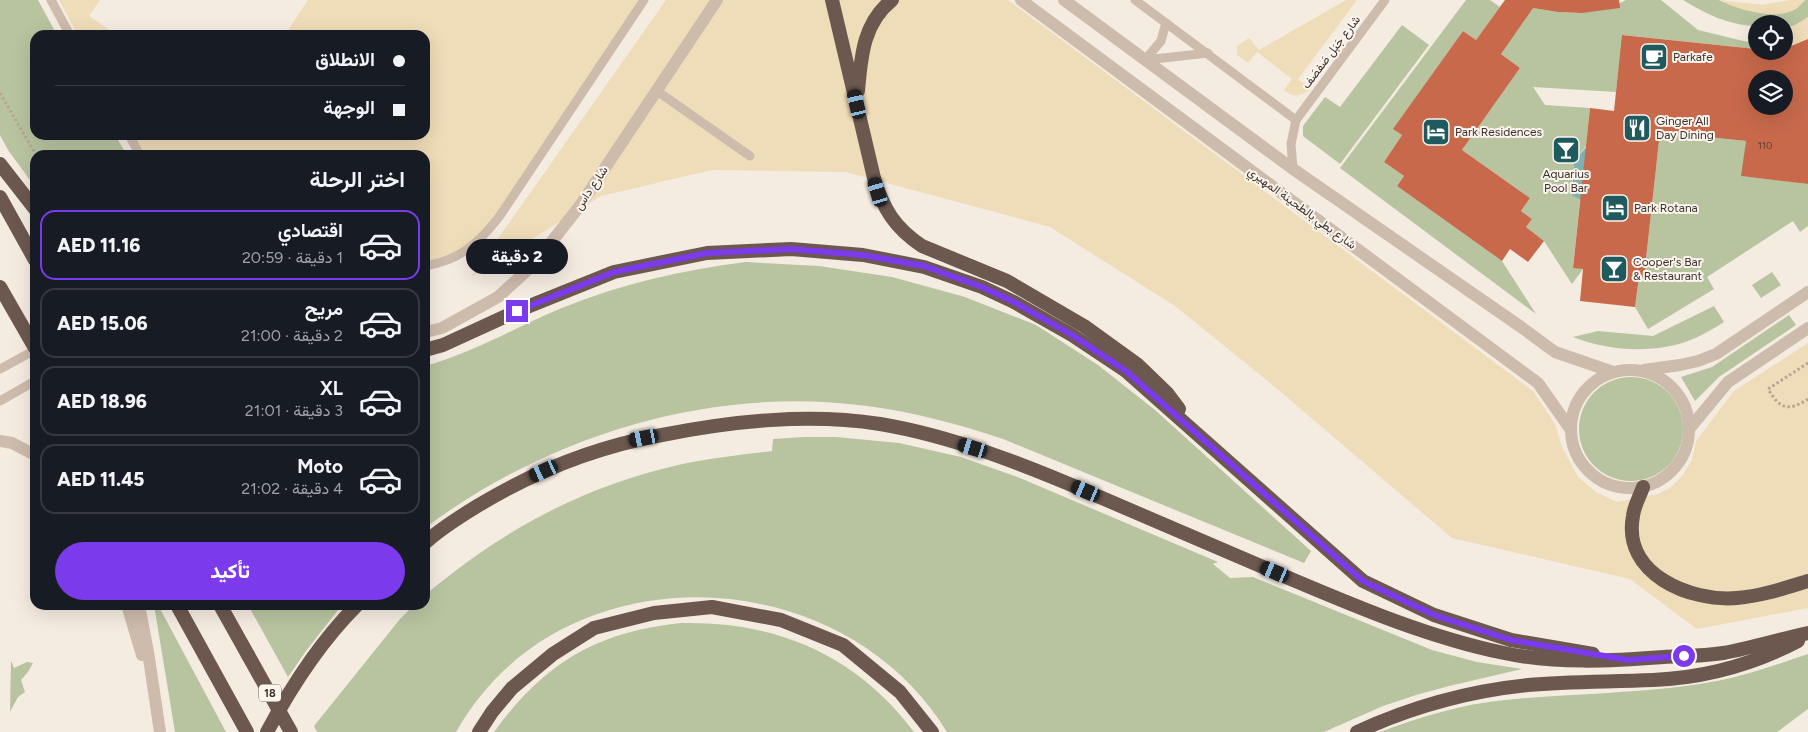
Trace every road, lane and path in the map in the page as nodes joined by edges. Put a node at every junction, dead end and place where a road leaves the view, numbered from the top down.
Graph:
1 (51, 0) edge
2 (644, 0) edge
3 (717, 0) edge
4 (832, 0) edge
5 (892, 0) edge
6 (1021, 0) edge
7 (1064, 0) edge
8 (1135, 0) edge
9 (1385, 0) edge
10 (1166, 23) junction
11 (67, 30) edge
12 (1208, 53) junction
13 (1145, 60) junction
14 (656, 91) junction
15 (0, 92) edge
16 (857, 104) junction
17 (1296, 120) junction
18 (33, 150) edge
19 (750, 156) dead end
20 (0, 164) edge
21 (1293, 168) junction
22 (0, 197) edge
23 (30, 203) edge
24 (30, 251) edge
25 (430, 265) edge
26 (0, 287) edge
27 (1808, 292) edge
28 (1808, 328) edge
29 (430, 331) edge
30 (30, 340) edge
31 (430, 349) edge
32 (30, 352) edge
33 (1808, 363) edge
34 (0, 369) edge
35 (1643, 370) junction
36 (1613, 372) junction
37 (30, 384) edge
38 (1808, 398) edge
39 (0, 401) edge
40 (1690, 428) junction
41 (1194, 430) junction
42 (1571, 430) junction
43 (0, 441) edge
44 (30, 452) edge
45 (1643, 487) junction
46 (430, 538) edge
47 (1808, 581) edge
48 (129, 610) edge
49 (140, 610) edge
50 (180, 610) edge
51 (223, 610) edge
52 (352, 610) edge
53 (1808, 635) edge
54 (1628, 660) junction
55 (155, 698) junction
56 (160, 732) edge
57 (247, 732) edge
58 (267, 732) edge
59 (291, 732) edge
60 (479, 732) edge
61 (932, 732) edge
62 (1357, 732) edge

1 - 11 lane
2 - 25 lane
3 - 14 street, شارع داس
4 - 16 highway
5 - 16 highway
6 - 42 street, شارع بطي بالطحينة المهيري
7 - 13 street
8 - 10 lane
9 - 17 lane, شارع جَبَل صَفصَف
10 - 12 lane
10 - 13 lane
12 - 13 lane
12 - 17 lane
13 - 21 street
14 - 19 lane
14 - 29 street, شارع داس
15 - 18 path
16 - 41 highway
17 - 21 lane, شارع جَبَل صَفصَف
20 - 23 highway
21 - 36 street
22 - 24 highway
26 - 30 highway
27 - 35 street
28 - 40 street
31 - 41 highway
32 - 34 lane
33 - 38 path
35 - 36 street
35 - 40 street
36 - 42 street
37 - 39 lane
40 - 45 street
41 - 54 highway
42 - 45 street
43 - 44 street
45 - 47 highway
46 - 54 highway
48 - 55 street
49 - 55 street
50 - 57 highway
51 - 59 highway, 18, bridge
52 - 58 highway
53 - 54 highway
53 - 62 highway
55 - 56 street
60 - 61 highway

